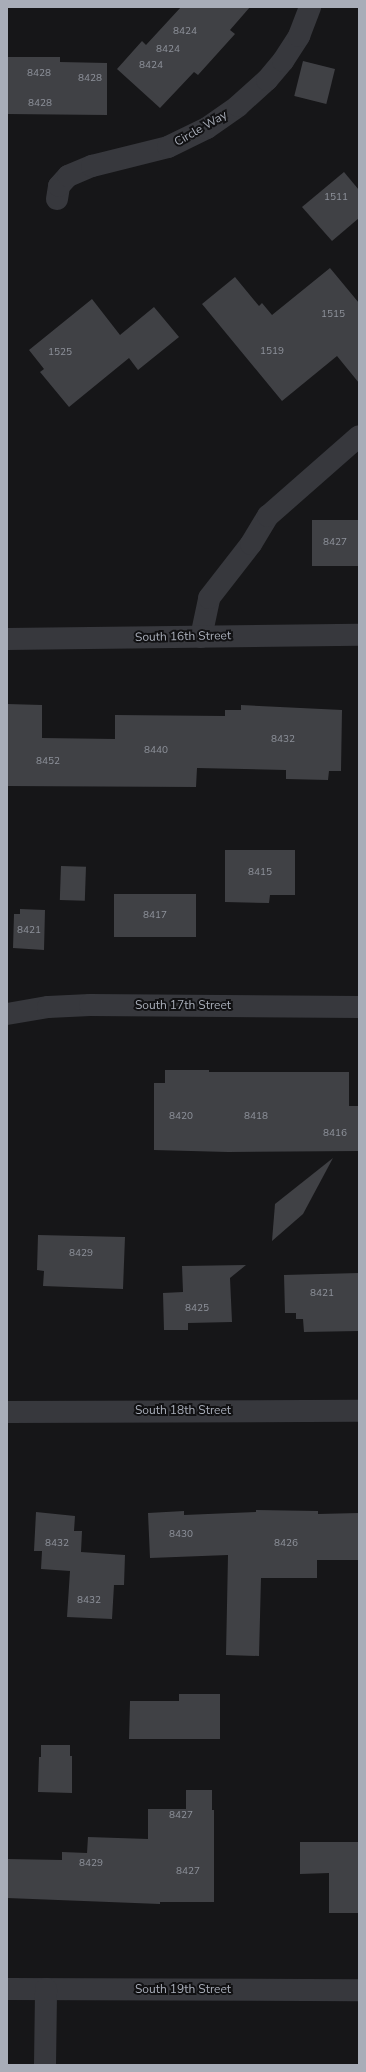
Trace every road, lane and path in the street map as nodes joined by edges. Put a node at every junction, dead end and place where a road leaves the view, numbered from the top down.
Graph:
1 (310, 7) edge
2 (57, 199) dead end
3 (359, 436) edge
4 (359, 635) edge
5 (201, 637) junction
6 (7, 639) edge
7 (359, 1007) edge
8 (7, 1014) edge
9 (359, 1411) edge
10 (7, 1412) edge
11 (7, 1989) edge
12 (46, 1989) junction
13 (359, 1990) edge
14 (45, 2065) edge

1 - 2 street, Circle Way
3 - 5 street
4 - 5 street, South 16th Street
5 - 6 street, South 16th Street
7 - 8 street, South 17th Street
9 - 10 street, South 18th Street
11 - 12 street, South 19th Street
12 - 13 street, South 19th Street
12 - 14 street

